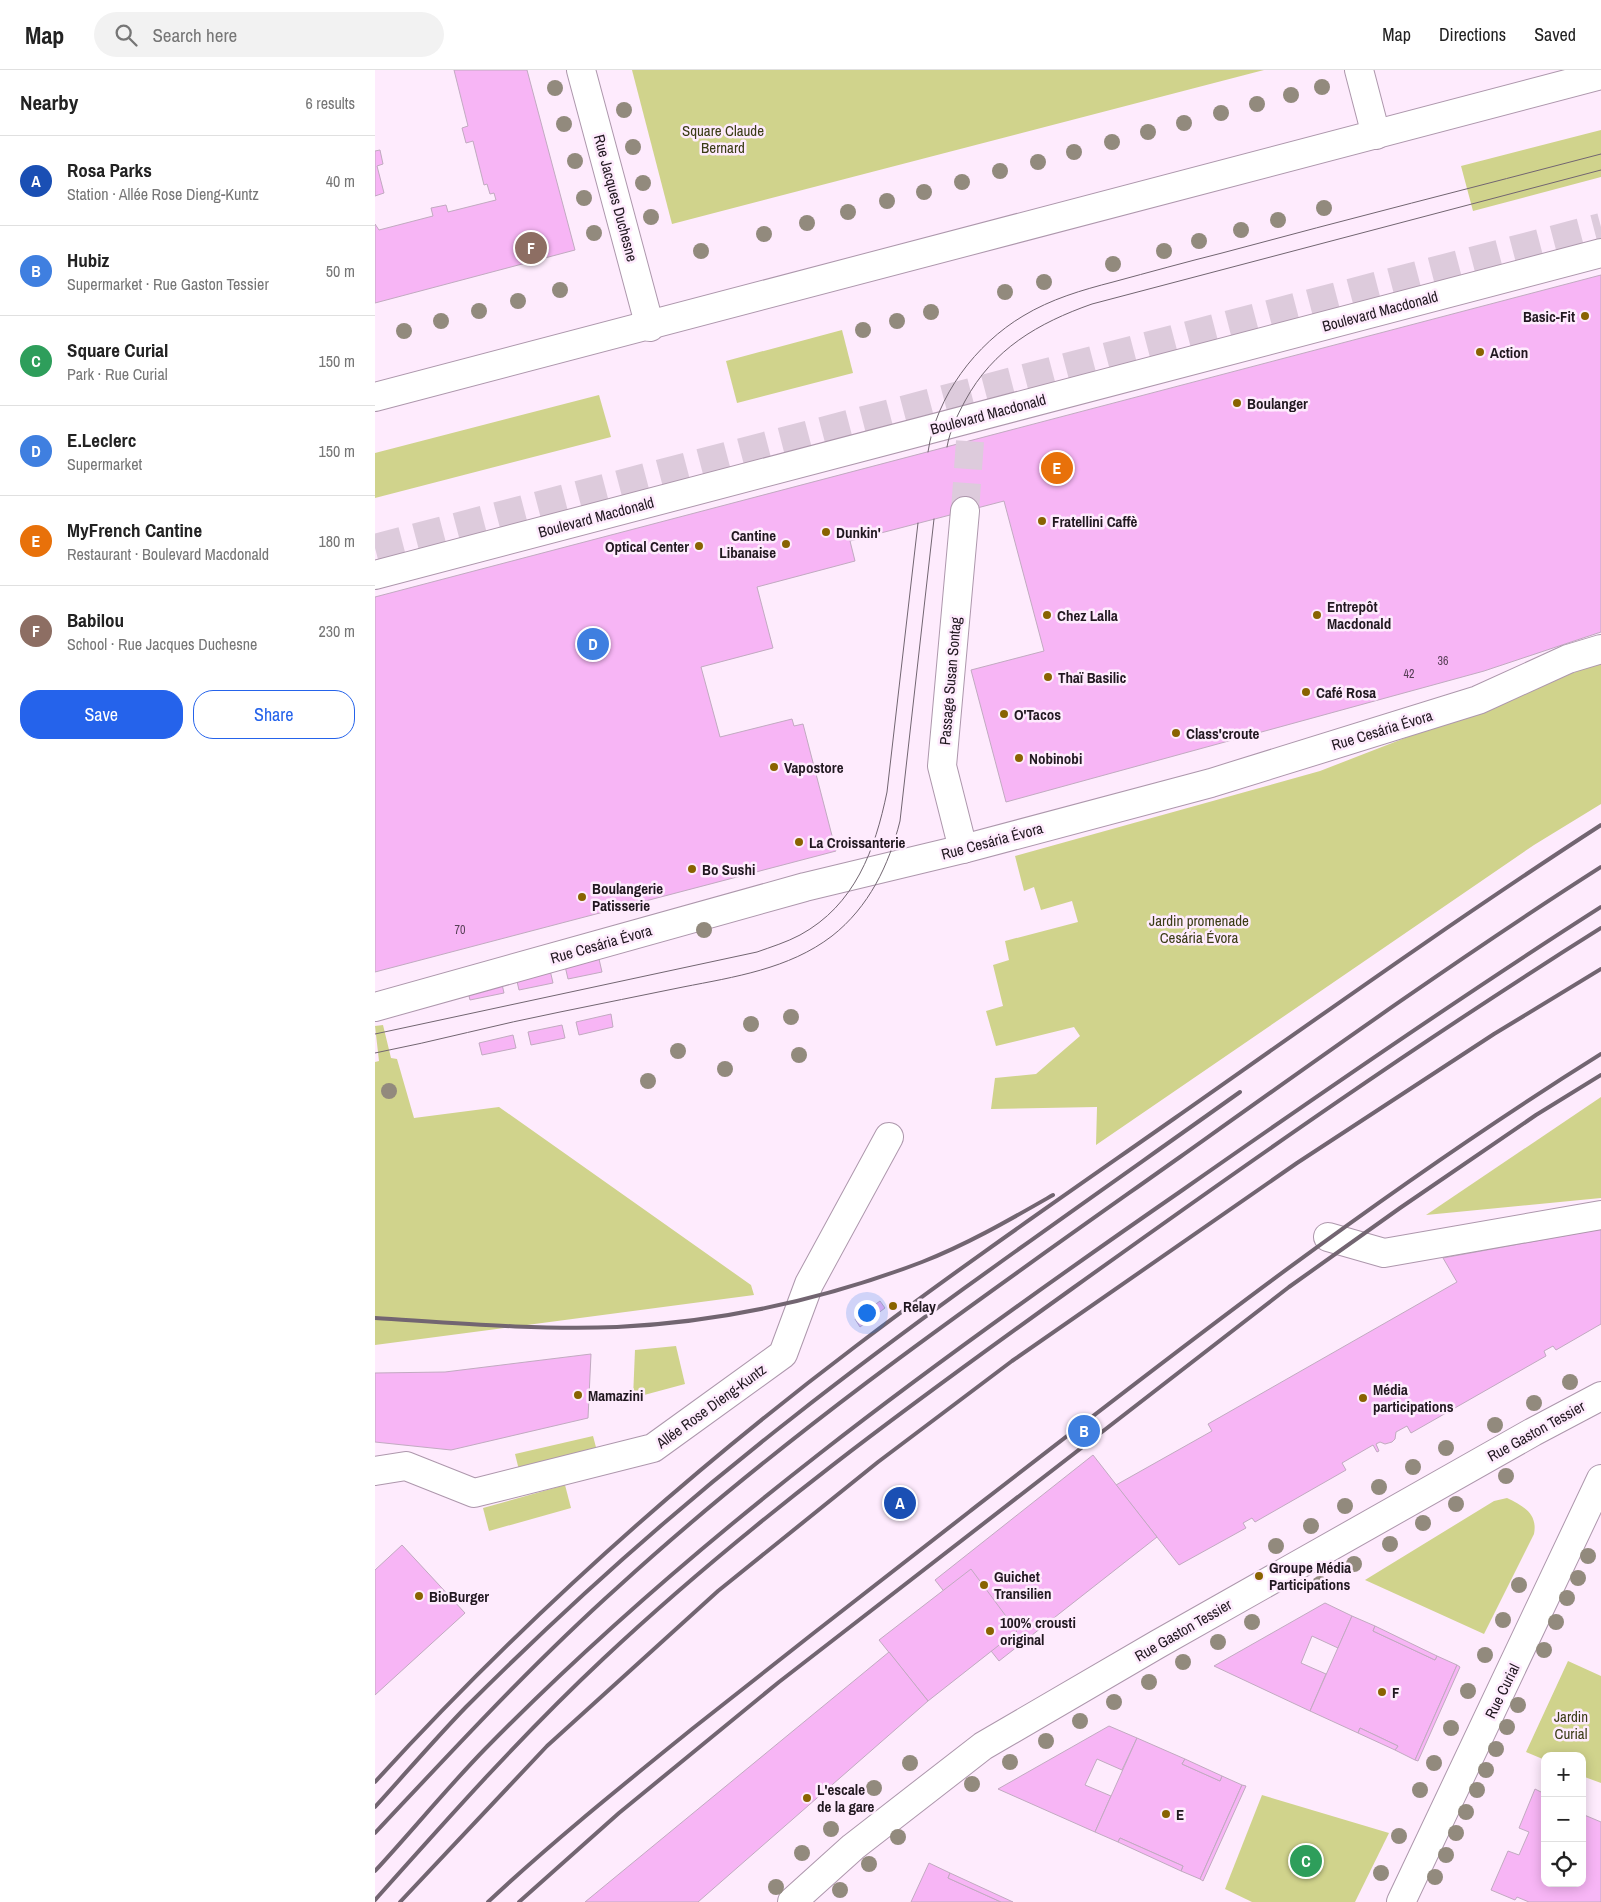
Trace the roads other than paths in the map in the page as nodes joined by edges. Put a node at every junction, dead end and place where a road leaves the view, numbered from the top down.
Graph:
1 (581, 70) edge
2 (1359, 70) edge
3 (1601, 75) edge
4 (1376, 134) junction
5 (1601, 253) edge
6 (650, 326) junction
7 (375, 397) edge
8 (995, 411) junction
9 (970, 441) tunnel mouth
10 (965, 511) tunnel mouth
11 (375, 575) edge
12 (1601, 649) edge
13 (963, 849) junction
14 (375, 1007) edge
15 (889, 1137) dead end
16 (1601, 1215) edge
17 (1328, 1237) dead end
18 (1601, 1396) edge
19 (375, 1471) edge
20 (1601, 1479) edge
21 (792, 1902) edge
22 (1401, 1902) edge

1 - 6 street, Rue Jacques Duchesne
2 - 4 street
3 - 4 street
4 - 6 street
5 - 8 street, Boulevard Macdonald
6 - 7 street
8 - 9 street
8 - 11 street, Boulevard Macdonald
10 - 13 street, Passage Susan Sontag
12 - 13 street, Rue Cesária Évora
13 - 14 street, Rue Cesária Évora
15 - 19 street, Allée Rose Dieng-Kuntz
16 - 17 street
18 - 21 street, Rue Gaston Tessier
20 - 22 street, Rue Curial

